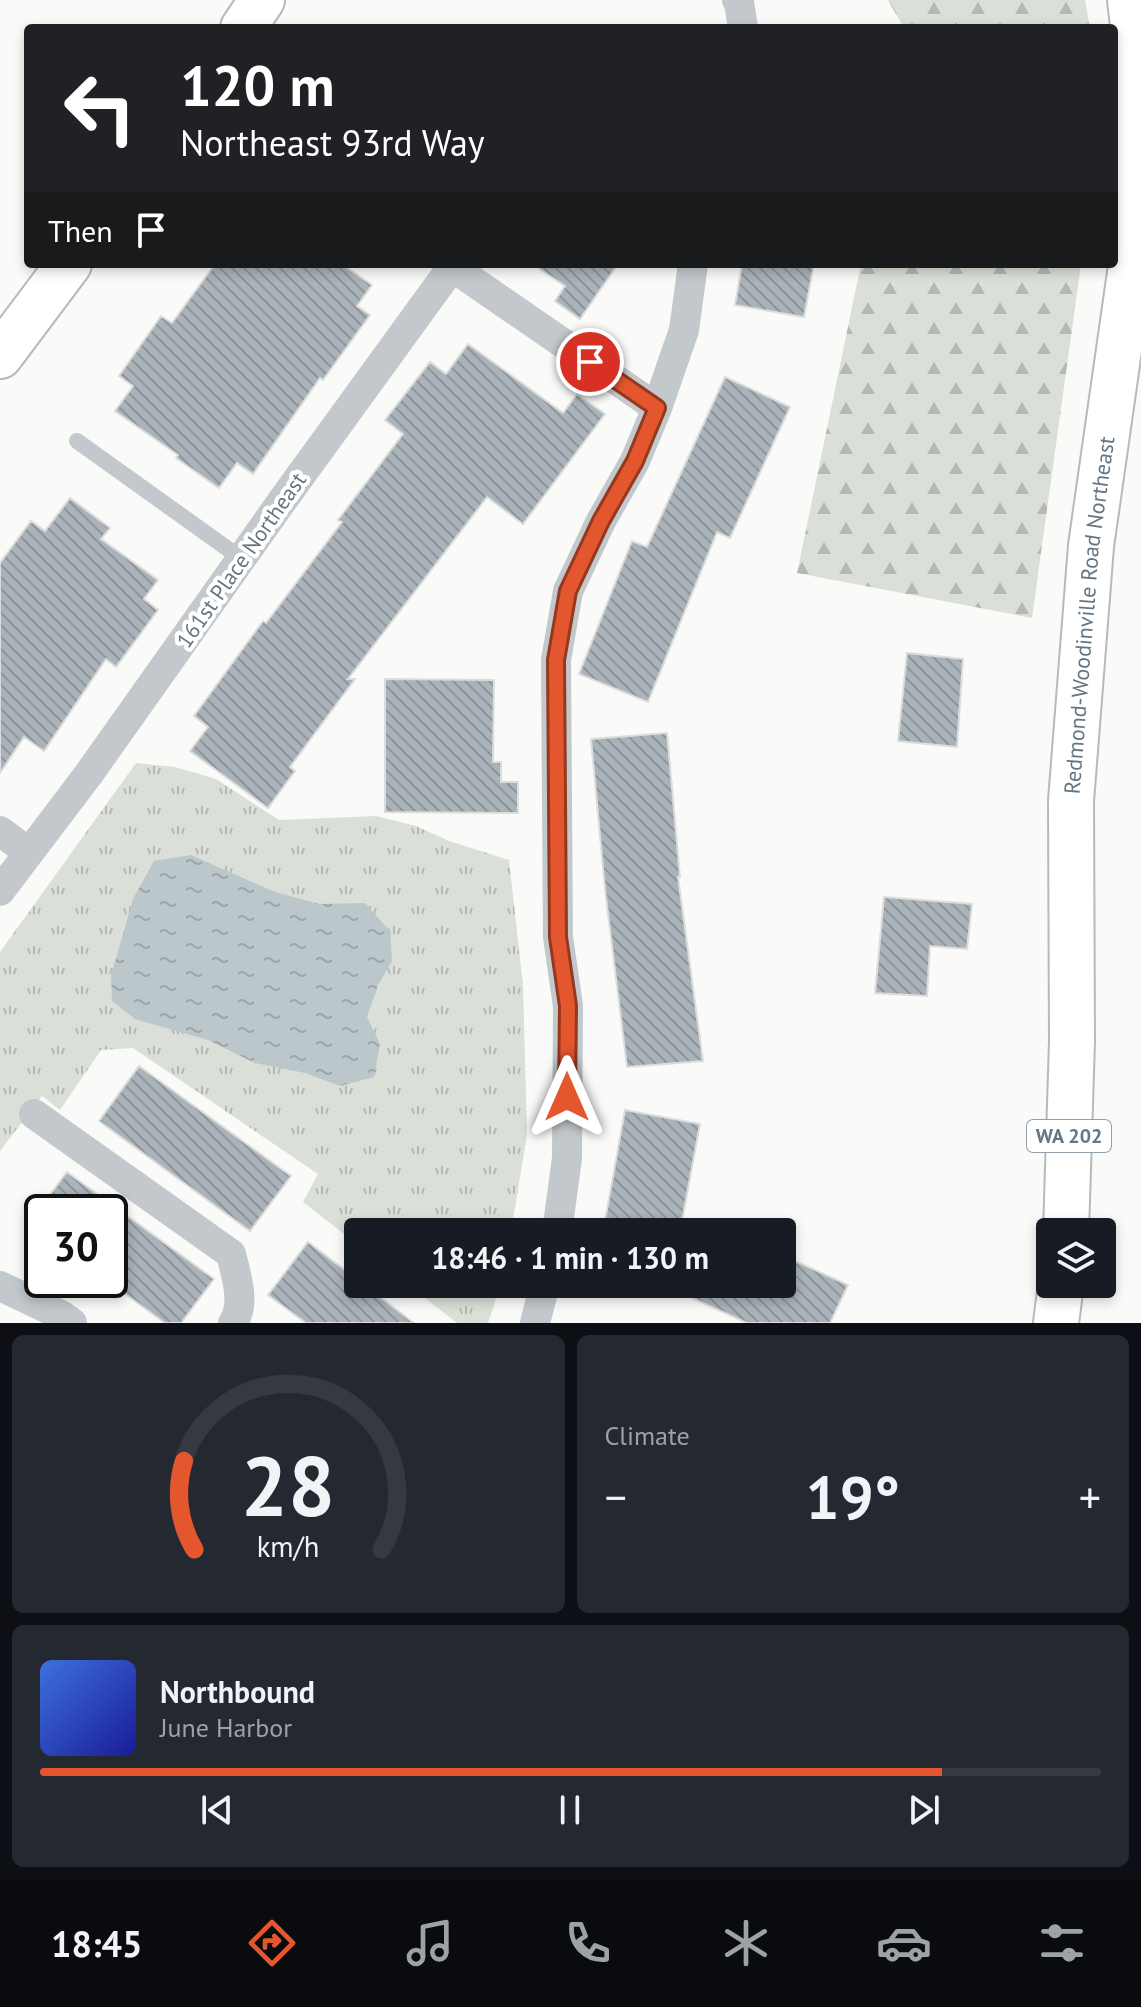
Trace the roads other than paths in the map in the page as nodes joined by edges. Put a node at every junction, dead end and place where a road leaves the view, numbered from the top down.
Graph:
1 (737, 0) edge
2 (1130, 0) edge
3 (742, 24) edge
4 (66, 268) edge
5 (448, 268) edge
6 (454, 268) edge
7 (692, 268) edge
8 (0, 356) edge
9 (657, 408) junction
10 (77, 441) dead end
11 (242, 559) junction
12 (0, 831) edge
13 (28, 852) junction
14 (0, 891) edge
15 (34, 1114) dead end
16 (559, 1218) edge
17 (1066, 1218) edge
18 (0, 1286) edge
19 (541, 1298) edge
20 (1059, 1298) edge
21 (240, 1320) edge
22 (72, 1323) edge
23 (535, 1323) edge
24 (1056, 1323) edge

1 - 3 street
2 - 17 main road, Redmond-Woodinville Road Northeast / WA 202
4 - 8 main road
5 - 11 street, 161st Place Northeast
6 - 9 street
7 - 9 street
9 - 16 street
10 - 11 lane
11 - 13 street, 161st Place Northeast
12 - 13 street
13 - 14 street, 161st Place Northeast
15 - 21 street
18 - 22 street
19 - 23 street
20 - 24 main road

